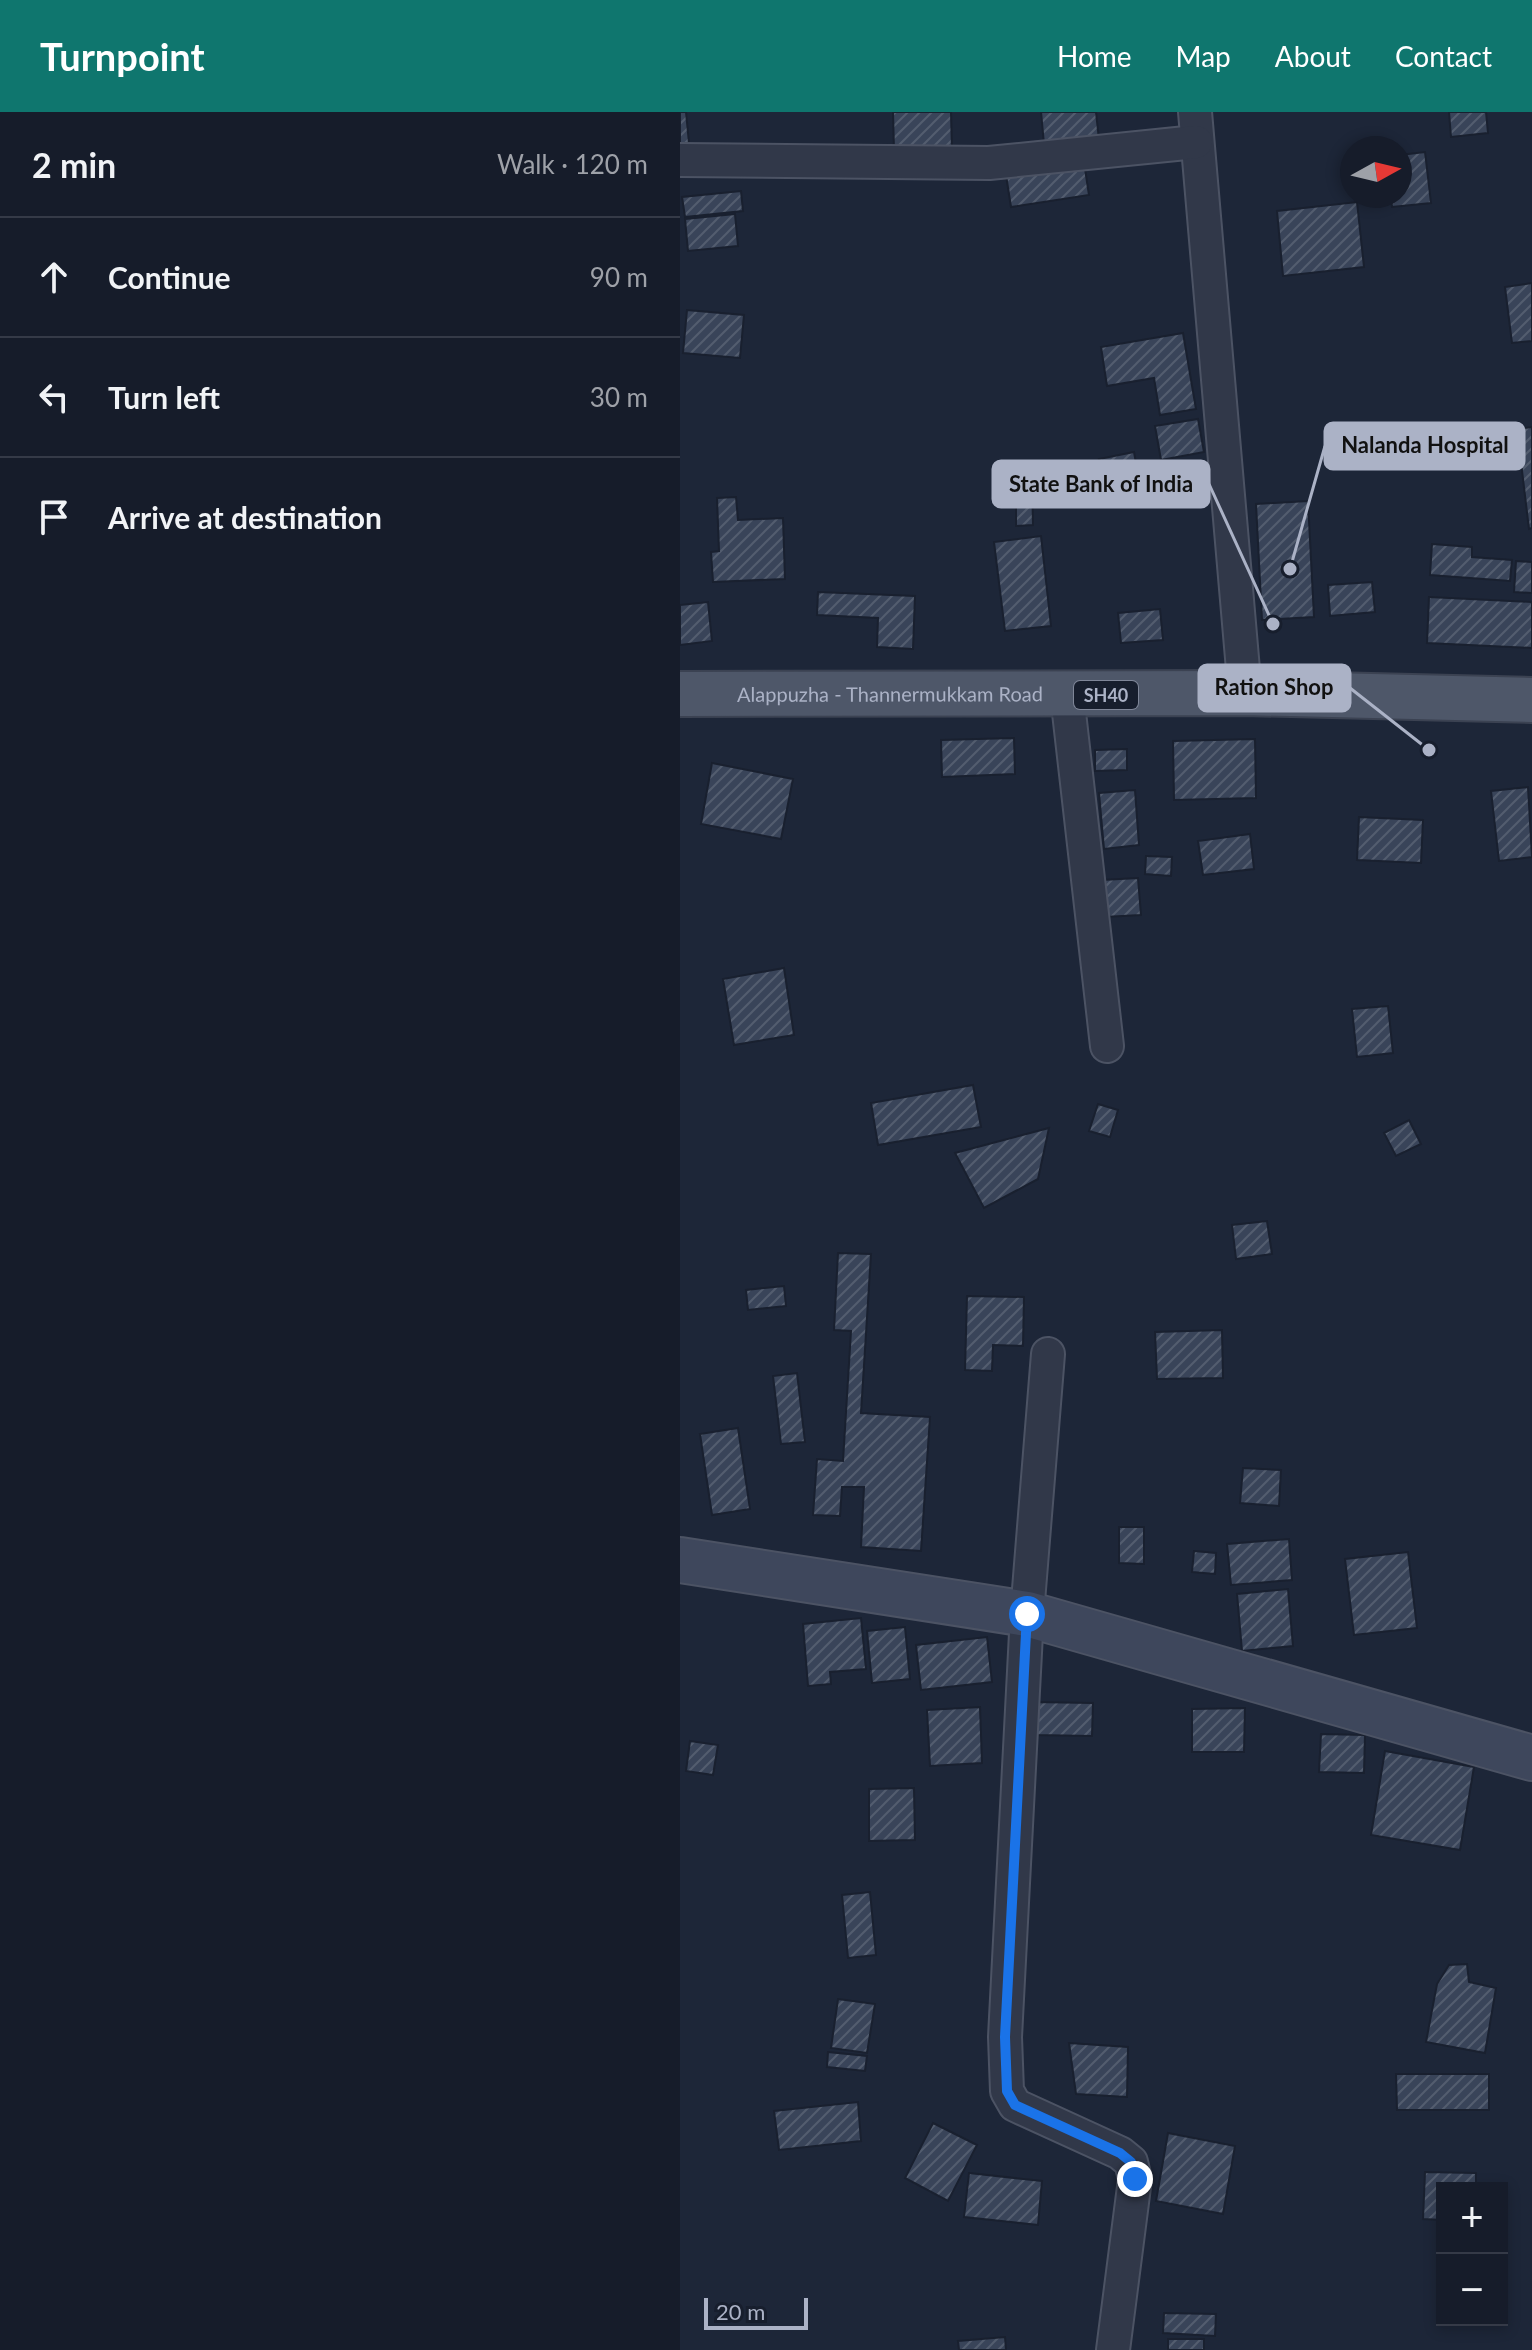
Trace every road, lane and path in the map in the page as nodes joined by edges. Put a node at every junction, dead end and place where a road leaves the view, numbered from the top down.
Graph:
1 (1196, 127) edge
2 (680, 160) edge
3 (1245, 693) junction
4 (680, 694) edge
5 (1067, 695) junction
6 (1532, 700) edge
7 (1107, 1046) dead end
8 (1048, 1354) dead end
9 (680, 1560) edge
10 (1027, 1614) junction
11 (1532, 1758) edge
12 (1113, 2350) edge

1 - 2 street
1 - 3 street
3 - 5 main road, Alappuzha - Thannermukkam Road / SH40
3 - 6 main road, Alappuzha - Thannermukkam Road / SH40
4 - 5 main road, Alappuzha - Thannermukkam Road / SH40
5 - 7 street
8 - 10 street
9 - 10 main road
10 - 11 main road
10 - 12 street

